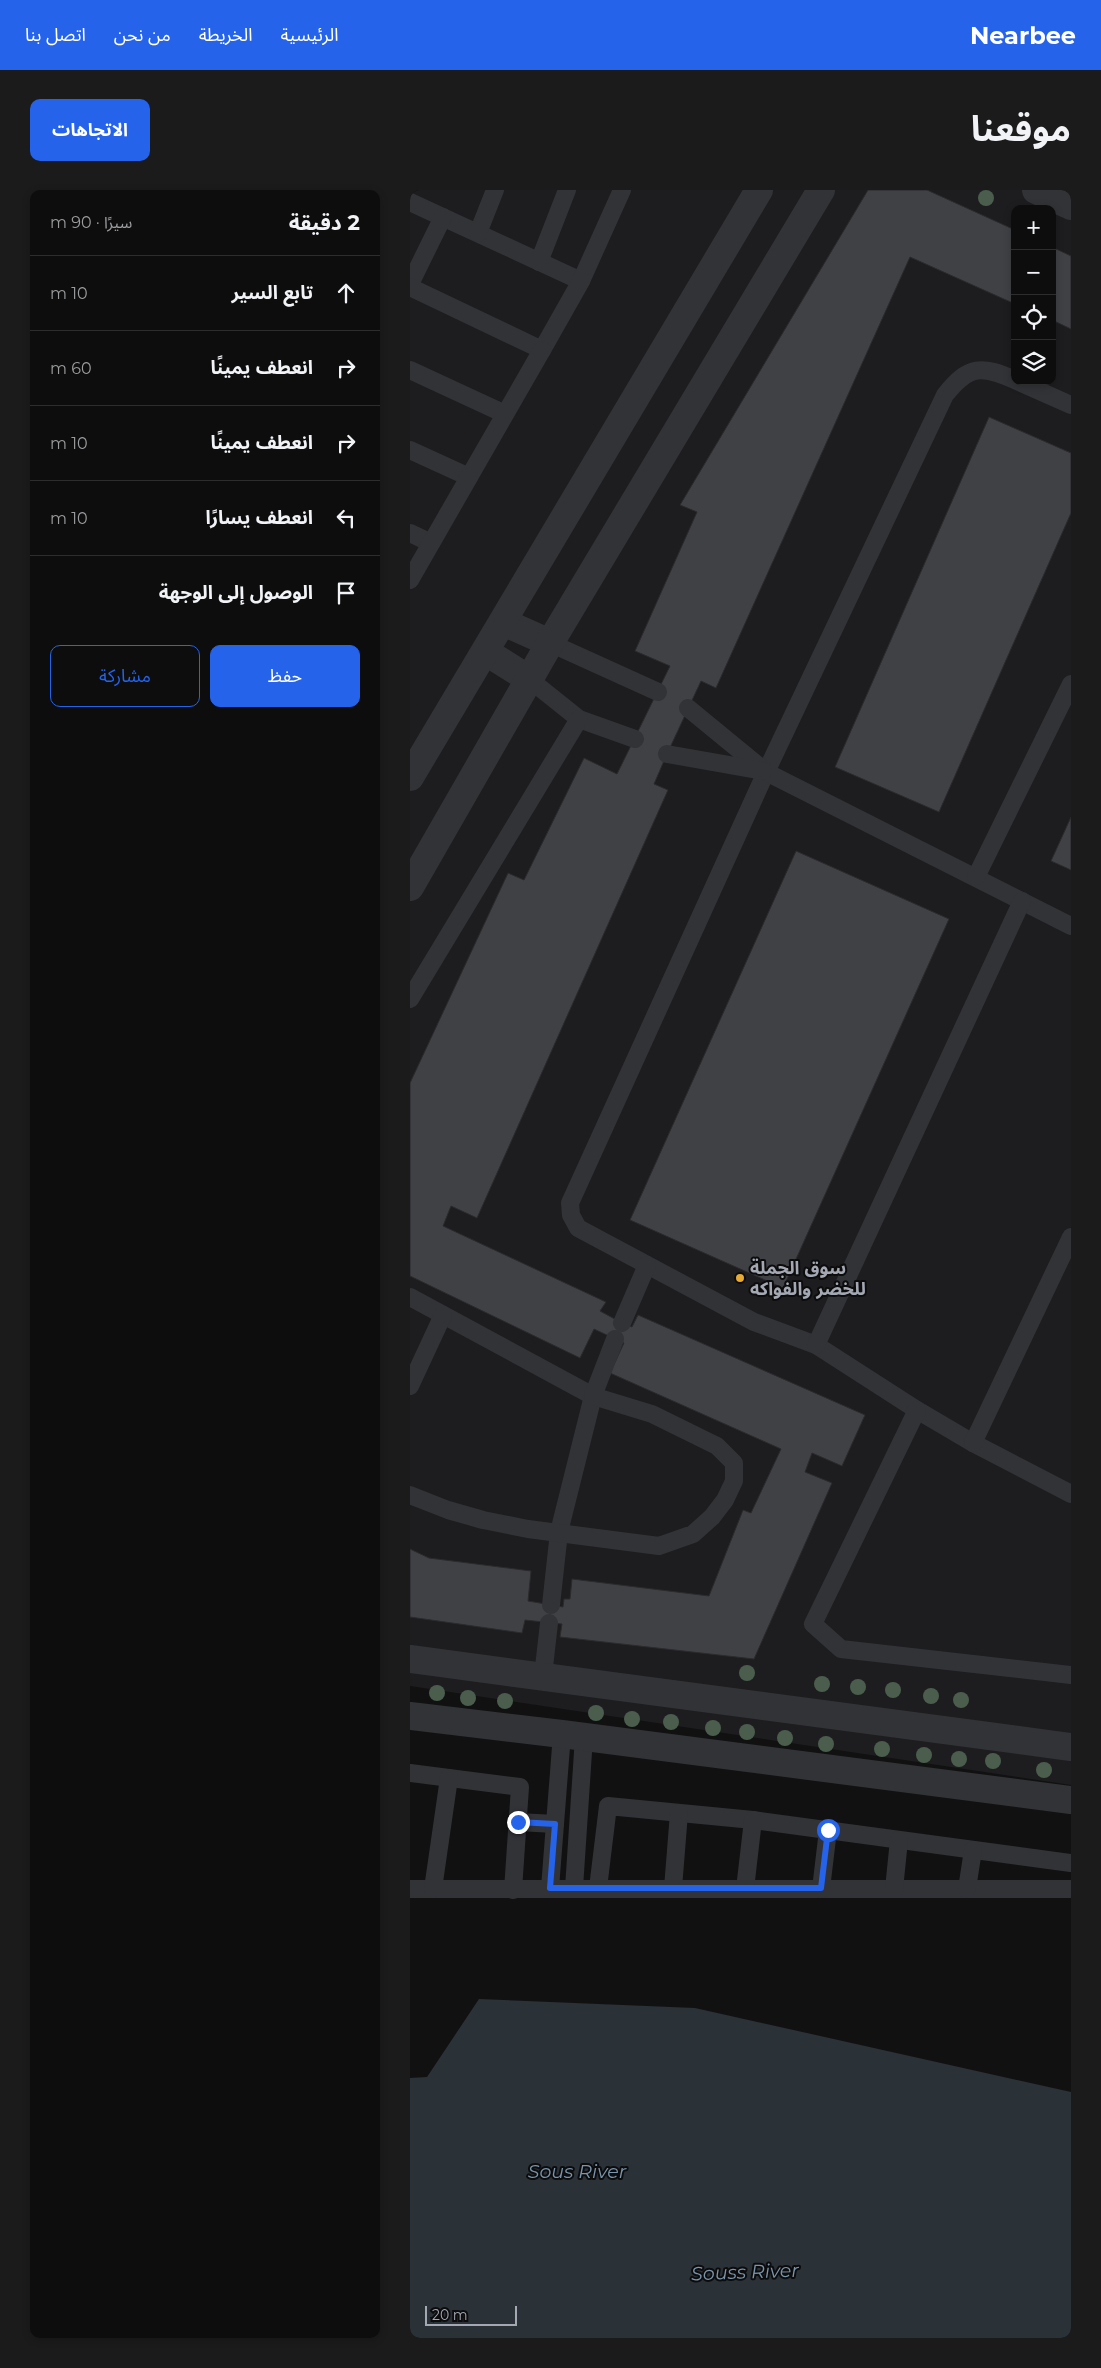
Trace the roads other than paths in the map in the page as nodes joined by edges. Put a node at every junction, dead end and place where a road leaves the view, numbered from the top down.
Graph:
1 (495, 190) edge
2 (567, 190) edge
3 (622, 190) edge
4 (759, 190) edge
5 (821, 190) edge
6 (1036, 190) edge
7 (413, 198) edge
8 (1071, 206) edge
9 (443, 217) junction
10 (478, 233) junction
11 (539, 262) junction
12 (581, 281) junction
13 (410, 284) edge
14 (410, 288) edge
15 (542, 350) junction
16 (410, 370) edge
17 (1011, 379) edge
18 (1025, 385) edge
19 (1071, 405) edge
20 (505, 414) junction
21 (410, 450) edge
22 (469, 476) junction
23 (410, 533) edge
24 (431, 543) junction
25 (410, 580) edge
26 (503, 622) junction
27 (550, 643) junction
28 (486, 652) junction
29 (529, 679) junction
30 (1071, 684) edge
31 (658, 692) dead end
32 (688, 708) dead end
33 (579, 719) junction
34 (635, 739) dead end
35 (667, 754) dead end
36 (766, 772) junction
37 (410, 777) edge
38 (976, 877) junction
39 (410, 887) edge
40 (1022, 901) junction
41 (1071, 926) edge
42 (410, 999) edge
43 (1071, 1237) edge
44 (647, 1266) junction
45 (410, 1297) edge
46 (443, 1316) junction
47 (622, 1323) dead end
48 (615, 1339) dead end
49 (816, 1345) junction
50 (410, 1386) edge
51 (593, 1396) junction
52 (917, 1410) junction
53 (973, 1443) junction
54 (1071, 1494) edge
55 (410, 1495) edge
56 (559, 1532) junction
57 (551, 1605) dead end
58 (549, 1623) dead end
59 (410, 1659) edge
60 (1071, 1675) edge
61 (543, 1676) junction
62 (410, 1716) edge
63 (573, 1735) junction
64 (1071, 1747) edge
65 (410, 1772) edge
66 (449, 1778) junction
67 (1071, 1800) edge
68 (679, 1812) junction
69 (753, 1820) junction
70 (518, 1822) junction
71 (578, 1823) junction
72 (555, 1824) junction
73 (605, 1826) junction
74 (828, 1830) junction
75 (899, 1840) junction
76 (973, 1850) junction
77 (1071, 1862) edge
78 (550, 1888) junction
79 (574, 1888) junction
80 (598, 1888) junction
81 (673, 1888) junction
82 (745, 1888) junction
83 (821, 1888) junction
84 (894, 1888) junction
85 (410, 1889) edge
86 (433, 1889) junction
87 (967, 1889) junction
88 (1071, 1889) edge
89 (513, 1890) junction

1 - 10 lane
2 - 11 lane
3 - 12 lane
4 - 26 street
5 - 27 street
6 - 8 street
7 - 9 lane
9 - 10 lane
9 - 13 lane
10 - 11 lane
11 - 12 lane
12 - 15 lane
14 - 15 lane
15 - 20 lane
16 - 20 lane
17 - 36 lane
18 - 19 lane
20 - 22 lane
21 - 22 lane
22 - 24 lane
23 - 24 lane
24 - 25 lane
26 - 27 street
26 - 28 street
27 - 29 street
27 - 31 lane
28 - 29 street
28 - 37 street
29 - 33 lane
29 - 39 street
30 - 38 lane
32 - 36 lane
33 - 34 lane
33 - 42 lane
35 - 36 lane
36 - 38 lane
36 - 44 lane
38 - 40 lane
40 - 41 lane
40 - 49 lane
43 - 53 lane
44 - 47 lane
44 - 49 lane
45 - 46 lane
46 - 50 lane
46 - 51 lane
48 - 51 lane
49 - 52 lane
51 - 56 lane
51 - 56 lane
52 - 53 lane
52 - 60 lane
53 - 54 lane
55 - 56 lane
56 - 57 lane
58 - 61 lane
59 - 61 street
61 - 64 street
62 - 63 street
63 - 67 street
63 - 71 lane
63 - 72 lane
65 - 66 lane
66 - 70 lane
66 - 86 lane
68 - 69 lane
68 - 73 lane
68 - 81 lane
69 - 74 lane
69 - 82 lane
70 - 72 lane
70 - 89 lane
71 - 73 lane
71 - 79 lane
72 - 78 lane
73 - 80 lane
74 - 75 lane
74 - 83 lane
75 - 76 lane
75 - 84 lane
76 - 77 lane
76 - 87 lane
78 - 79 lane
78 - 89 lane
79 - 80 lane
80 - 81 lane
81 - 82 lane
82 - 83 lane
83 - 84 lane
84 - 87 lane
85 - 86 lane
86 - 89 lane
87 - 88 lane

